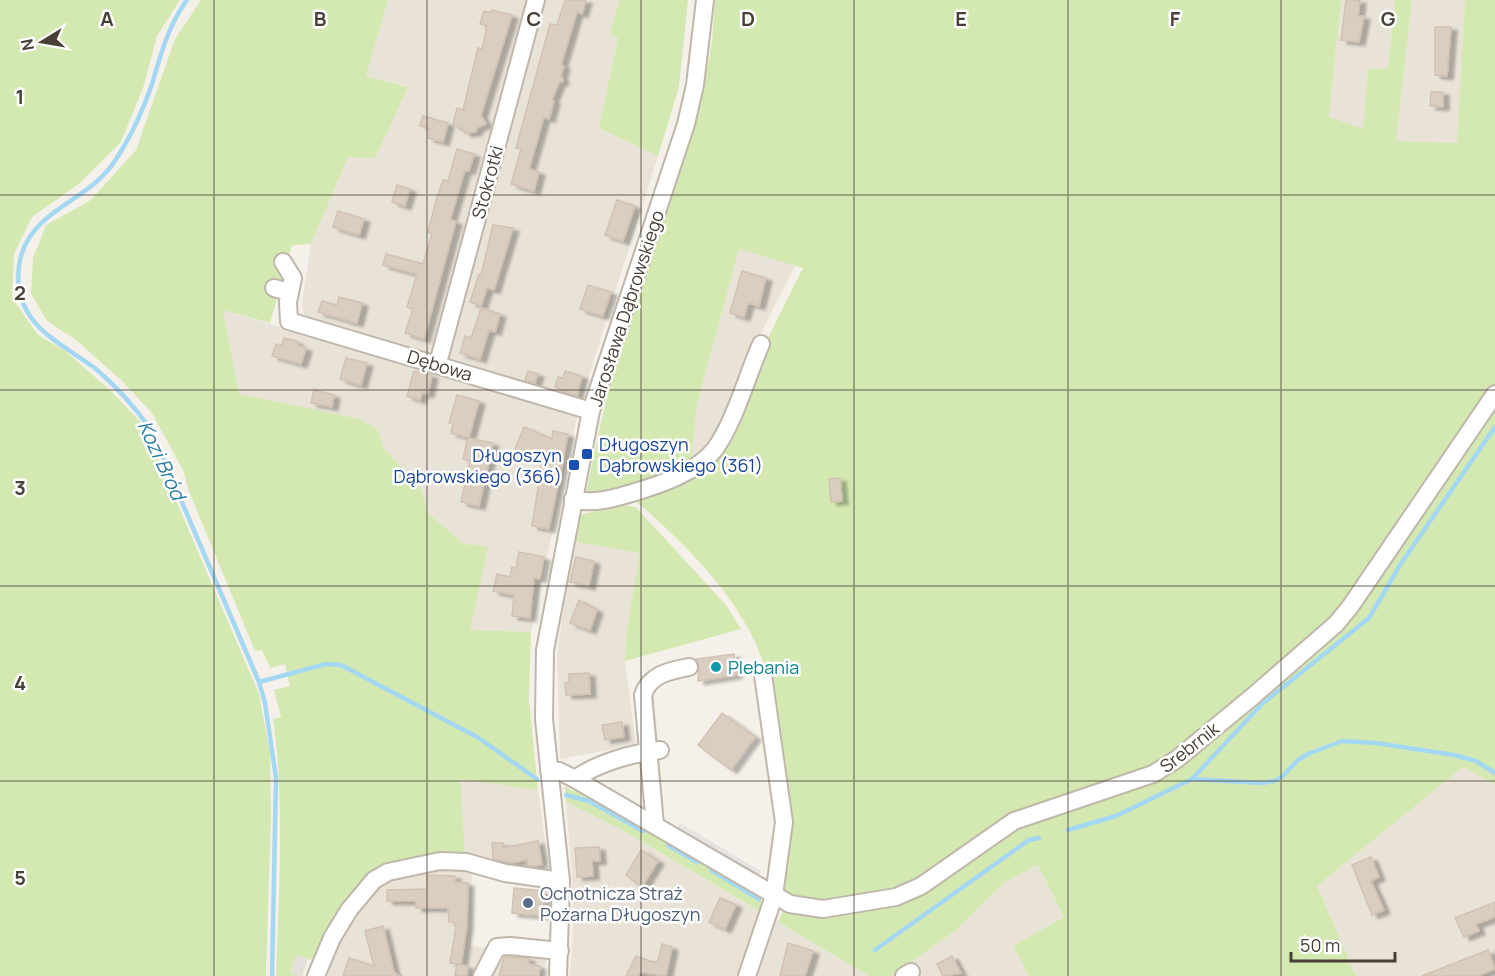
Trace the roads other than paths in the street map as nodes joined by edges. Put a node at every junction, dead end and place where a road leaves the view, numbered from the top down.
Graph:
1 (536, 0) edge
2 (705, 0) edge
3 (283, 262) dead end
4 (761, 344) dead end
5 (438, 363) junction
6 (1495, 394) edge
7 (591, 411) junction
8 (573, 499) junction
9 (689, 667) dead end
10 (763, 675) dead end
11 (654, 751) junction
12 (549, 770) junction
13 (575, 779) junction
14 (655, 824) junction
15 (561, 881) junction
16 (774, 896) junction
17 (560, 951) junction
18 (318, 975) edge
19 (482, 976) edge
20 (558, 976) edge
21 (747, 976) edge

1 - 5 street, Stokrotki
2 - 7 street, Jarosława Dąbrowskiego
3 - 5 street, Dębowa
4 - 8 street
5 - 7 street, Dębowa
6 - 16 street, Srebrnik
7 - 8 street, Jarosława Dąbrowskiego
8 - 12 street, Jarosława Dąbrowskiego
9 - 11 street
10 - 16 street
11 - 13 street
11 - 14 street
12 - 13 street, Srebrnik
12 - 15 street, Jarosława Dąbrowskiego
13 - 14 street, Srebrnik
14 - 16 street, Srebrnik
15 - 17 street, Jarosława Dąbrowskiego
15 - 18 street
16 - 21 street
17 - 19 street
17 - 20 street, Jarosława Dąbrowskiego

